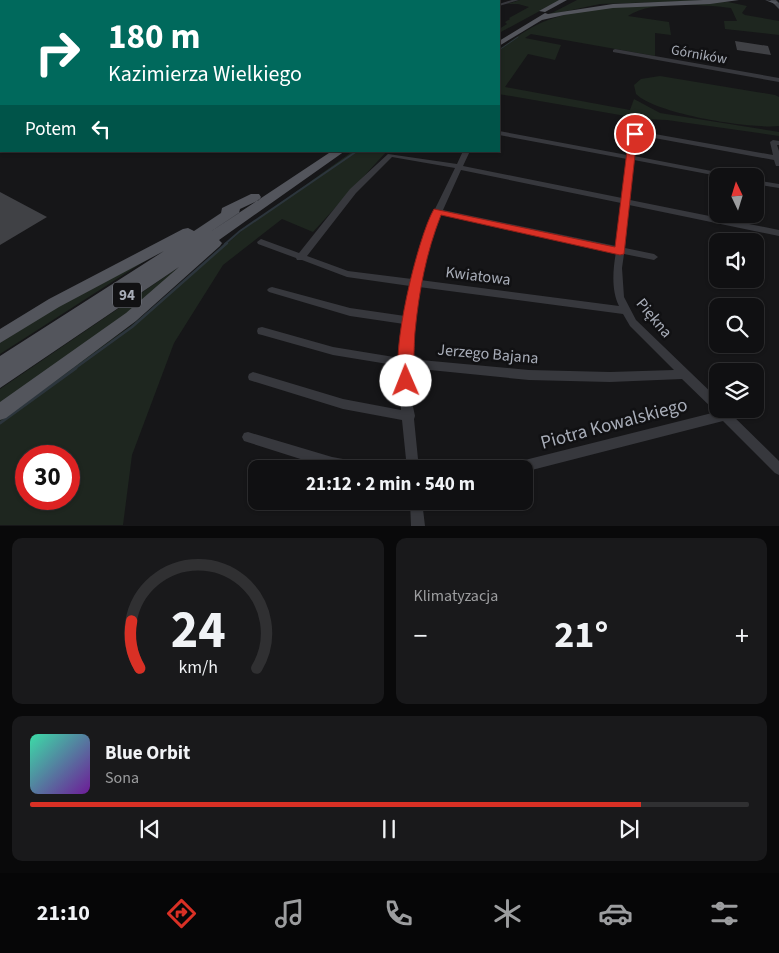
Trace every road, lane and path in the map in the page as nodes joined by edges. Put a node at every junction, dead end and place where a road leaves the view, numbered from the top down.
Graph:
1 (517, 0) edge
2 (564, 0) edge
3 (736, 0) edge
4 (572, 1) edge
5 (500, 5) edge
6 (538, 19) junction
7 (500, 37) edge
8 (500, 43) edge
9 (615, 51) dead end
10 (779, 80) edge
11 (500, 133) edge
12 (779, 143) edge
13 (324, 152) edge
14 (338, 152) edge
15 (466, 152) edge
16 (631, 158) junction
17 (778, 161) edge
18 (459, 167) junction
19 (709, 173) edge
20 (764, 184) edge
21 (779, 186) edge
22 (625, 201) junction
23 (254, 203) junction
24 (438, 211) junction
25 (779, 233) edge
26 (261, 242) dead end
27 (620, 252) junction
28 (654, 257) dead end
29 (300, 258) junction
30 (414, 284) junction
31 (272, 290) dead end
32 (624, 310) junction
33 (410, 322) junction
34 (262, 331) dead end
35 (0, 337) edge
36 (405, 363) junction
37 (0, 366) edge
38 (684, 374) junction
39 (253, 377) dead end
40 (0, 380) edge
41 (709, 398) edge
42 (0, 412) edge
43 (709, 413) edge
44 (409, 416) junction
45 (729, 418) edge
46 (248, 437) dead end
47 (320, 460) edge
48 (412, 460) edge
49 (533, 463) edge
50 (779, 469) edge
51 (417, 510) edge
52 (418, 526) edge

1 - 5 street
2 - 7 main road
3 - 6 main road
4 - 6 main road
6 - 8 main road
9 - 10 street, Górników
11 - 16 street
12 - 17 street
13 - 23 main road, 94
14 - 23 main road, 94
15 - 18 street
16 - 17 street, Piękna
16 - 19 street
16 - 22 street, Piękna
18 - 22 street
18 - 24 street
18 - 29 street
20 - 21 street
22 - 25 street
22 - 27 street, Piękna
23 - 35 main road
23 - 37 main road, 94
23 - 40 main road, 94
23 - 42 main road
24 - 27 street
24 - 30 street
26 - 29 street, Kwiatowa
27 - 28 street
27 - 32 street, Piękna
29 - 30 street, Kwiatowa
30 - 32 street, Kwiatowa
30 - 33 street
31 - 33 street
32 - 38 street, Piękna
33 - 36 street
34 - 36 street, Jerzego Bajana
36 - 38 street, Jerzego Bajana
36 - 44 street
38 - 41 street, Piękna
39 - 44 street
43 - 49 street, Piotra Kowalskiego
44 - 48 street
45 - 50 street, Piękna
46 - 47 street
51 - 52 street

